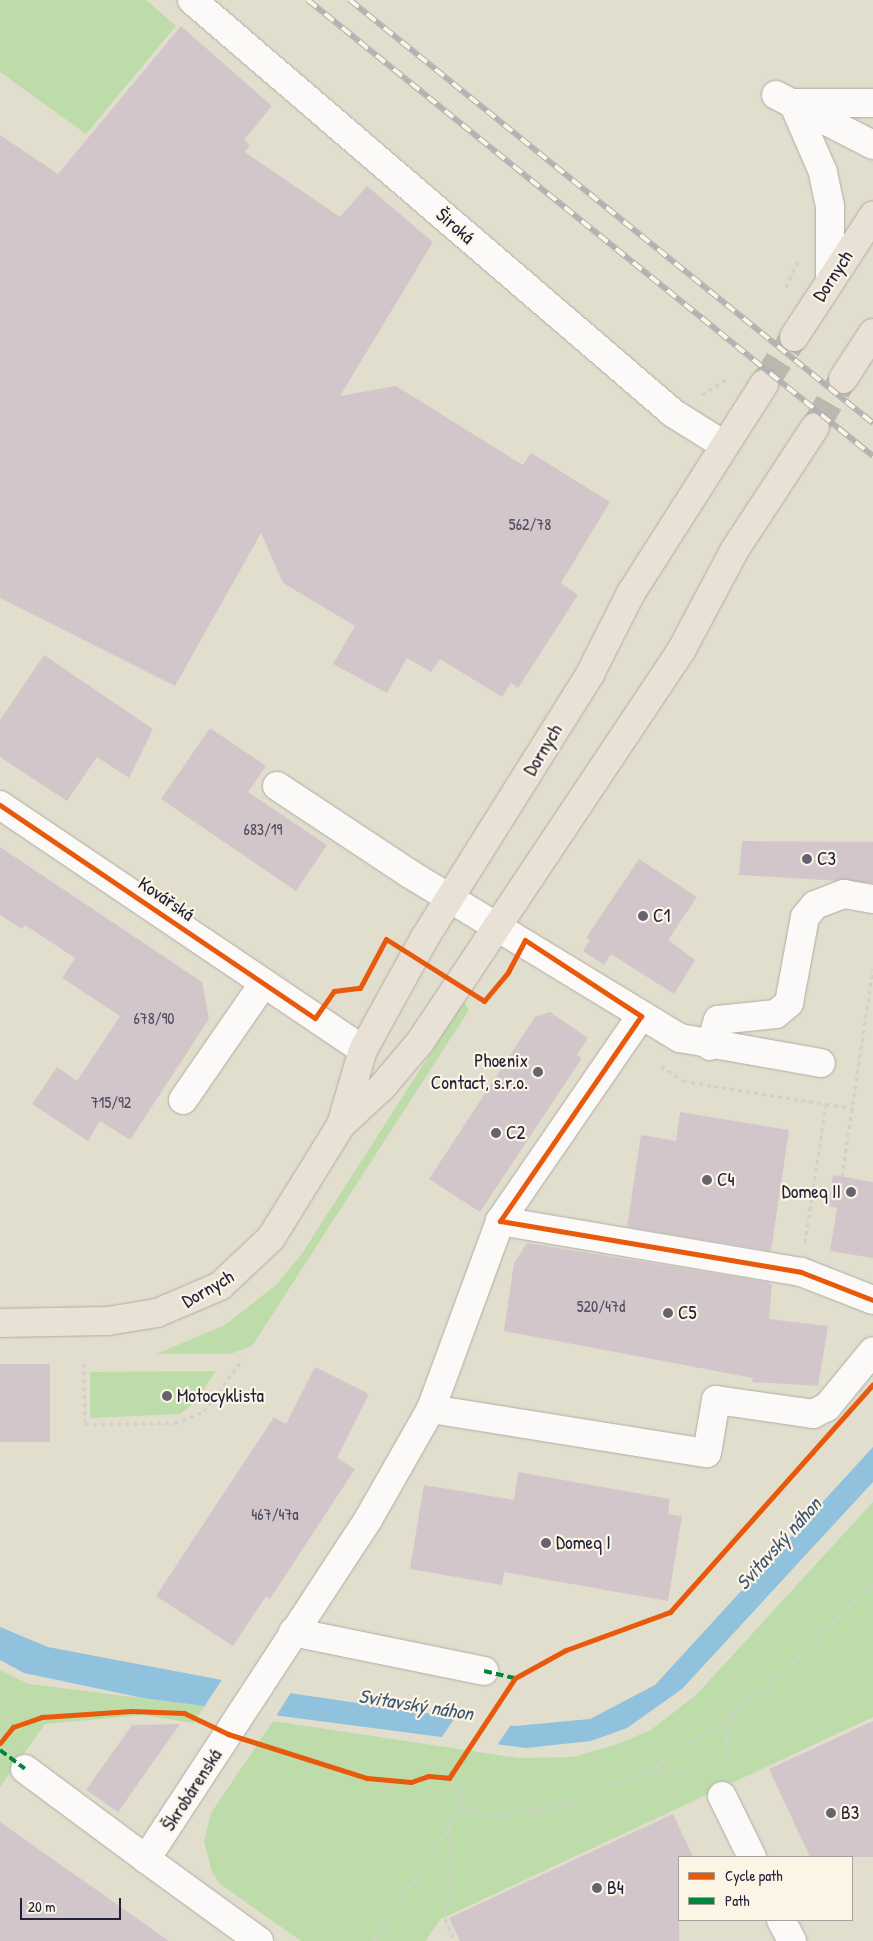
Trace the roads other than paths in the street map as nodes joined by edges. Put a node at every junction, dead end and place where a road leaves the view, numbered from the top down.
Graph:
1 (192, 0) edge
2 (784, 99) junction
3 (873, 103) edge
4 (873, 145) edge
5 (873, 216) edge
6 (830, 281) junction
7 (873, 333) edge
8 (794, 337) tunnel mouth
9 (843, 379) tunnel mouth
10 (764, 384) tunnel mouth
11 (814, 428) tunnel mouth
12 (724, 445) junction
13 (277, 786) dead end
14 (0, 805) edge
15 (451, 898) junction
16 (873, 899) edge
17 (497, 926) junction
18 (262, 984) junction
19 (641, 1016) junction
20 (710, 1046) junction
21 (363, 1050) junction
22 (821, 1063) dead end
23 (183, 1100) dead end
24 (341, 1125) junction
25 (500, 1221) junction
26 (873, 1300) edge
27 (0, 1322) edge
28 (873, 1351) edge
29 (430, 1409) junction
30 (293, 1632) junction
31 (484, 1671) dead end
32 (25, 1768) dead end
33 (722, 1796) road end
34 (752, 1856) edge
35 (146, 1859) junction
36 (782, 1921) edge
37 (259, 1941) edge
38 (792, 1941) edge

1 - 12 street, Široká
2 - 3 street
2 - 4 street
2 - 6 street
5 - 6 main road, Dornych
6 - 8 main road, Dornych
7 - 9 main road
10 - 12 main road, Dornych
11 - 17 main road, Dornych
12 - 15 main road, Dornych
13 - 15 street
14 - 18 street, Kovářská
15 - 17 street
15 - 21 main road, Dornych
16 - 20 street
17 - 19 street
17 - 24 main road, Dornych
18 - 21 street, Kovářská
18 - 23 street
19 - 20 street
19 - 25 street, Škrobárenská
20 - 22 street
21 - 24 main road, Dornych
24 - 27 main road, Dornych
25 - 26 street
25 - 29 street, Škrobárenská
28 - 29 street
29 - 30 street, Škrobárenská
30 - 31 street
30 - 35 street, Škrobárenská
32 - 35 street
33 - 34 street
35 - 37 street
36 - 38 street

